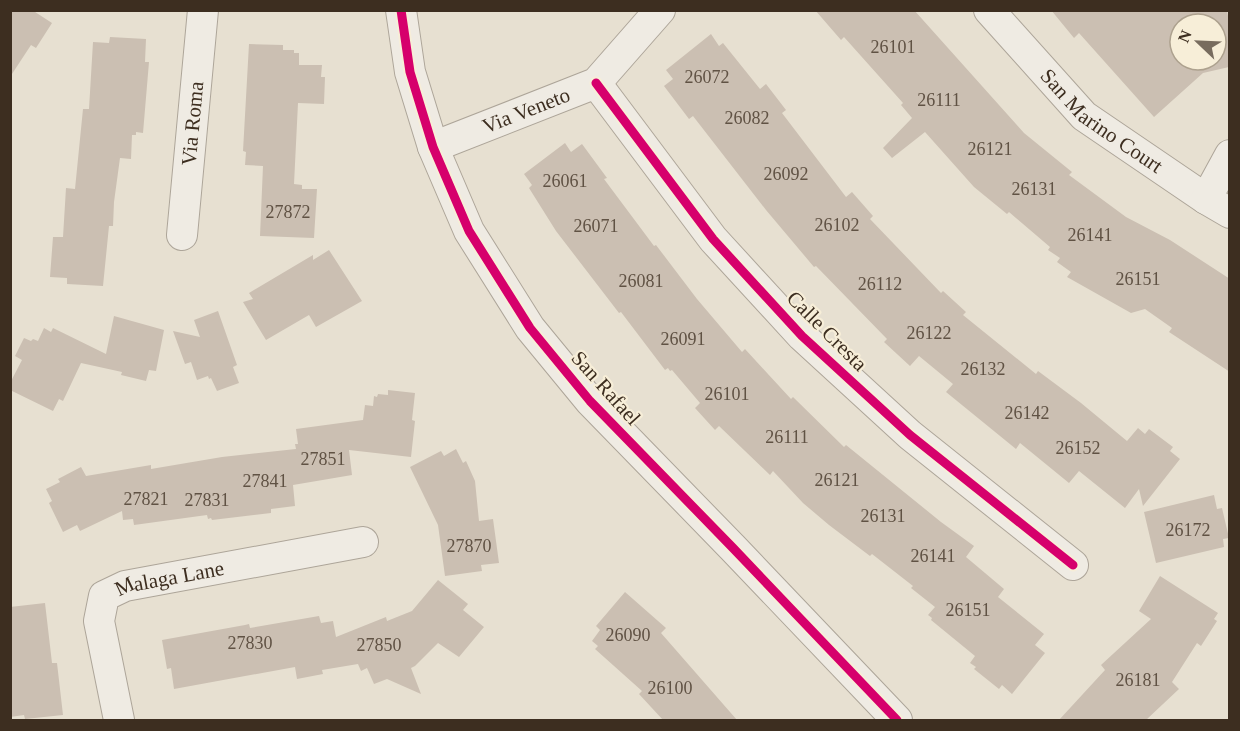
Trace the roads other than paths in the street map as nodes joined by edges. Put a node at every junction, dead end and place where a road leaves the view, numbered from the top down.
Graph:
1 (203, 10) edge
2 (401, 10) edge
3 (660, 10) edge
4 (989, 10) edge
5 (596, 83) junction
6 (433, 147) junction
7 (1230, 155) edge
8 (1218, 206) edge
9 (182, 235) dead end
10 (363, 542) dead end
11 (1073, 565) dead end
12 (119, 720) edge
13 (897, 720) edge

1 - 9 street, Via Roma
2 - 6 street, San Rafael
3 - 5 street, Via Veneto
4 - 8 street, San Marino Court
5 - 6 street, Via Veneto
5 - 11 street, Calle Cresta
6 - 13 street, San Rafael
7 - 8 street
10 - 12 street, Malaga Lane

